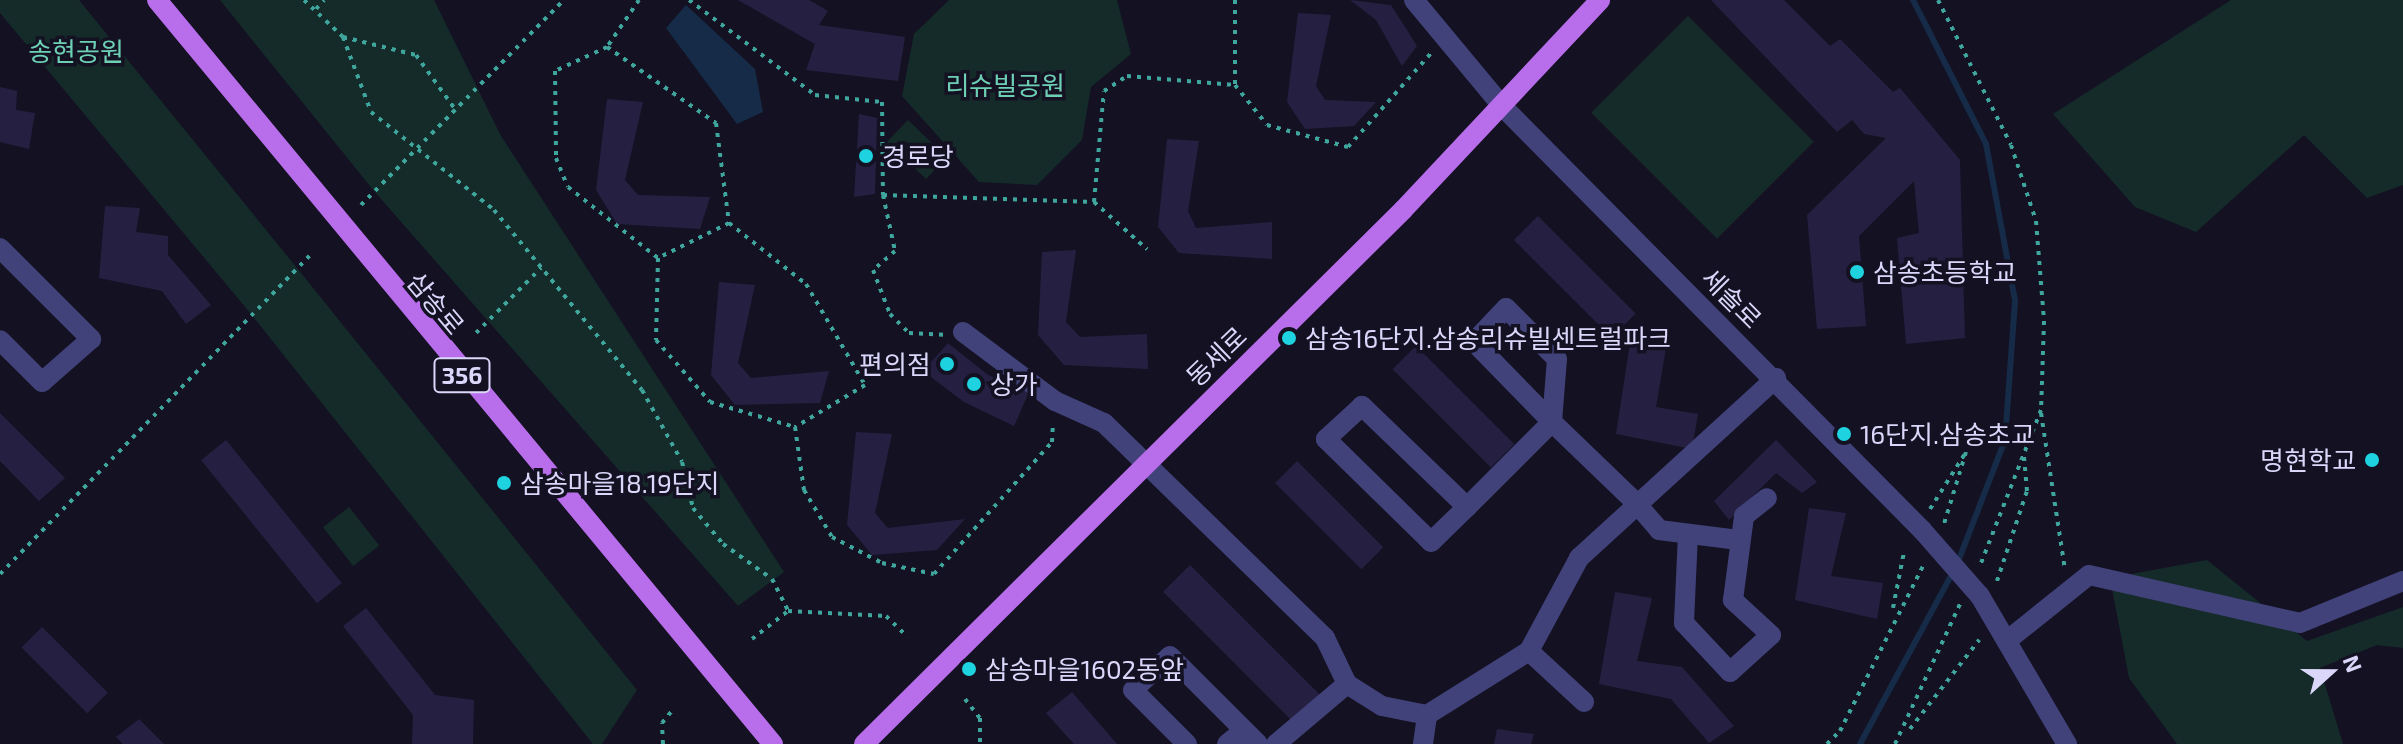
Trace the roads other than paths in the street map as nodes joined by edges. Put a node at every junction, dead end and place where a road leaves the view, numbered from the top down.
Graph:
1 (157, 0) edge
2 (1414, 0) edge
3 (1600, 0) edge
4 (1502, 106) junction
5 (0, 248) edge
6 (963, 332) road end
7 (0, 340) edge
8 (1776, 378) junction
9 (1552, 422) junction
10 (1143, 463) junction
11 (1767, 498) dead end
12 (1635, 502) junction
13 (1467, 507) junction
14 (1688, 534) junction
15 (1738, 540) junction
16 (2403, 581) edge
17 (2009, 639) junction
18 (1529, 651) junction
19 (1347, 684) junction
20 (1584, 702) dead end
21 (1427, 715) junction
22 (1251, 737) edge
23 (773, 744) edge
24 (864, 744) edge
25 (1187, 744) edge
26 (1227, 744) edge
27 (1276, 744) edge
28 (1423, 744) edge
29 (2067, 744) edge

1 - 23 main road, 삼송로 / 356
2 - 4 street, 세솔로
3 - 4 main road, 동세로
4 - 8 street, 세솔로
4 - 10 main road, 동세로
5 - 7 street
6 - 10 street
8 - 12 street
8 - 17 street, 세솔로, bridge
9 - 9 street
9 - 12 street
9 - 13 street
10 - 19 street
10 - 24 main road, 동세로
11 - 15 street
12 - 14 street
12 - 18 street
13 - 13 street
14 - 15 street
14 - 15 street
16 - 17 street
17 - 29 street
18 - 20 street
18 - 21 street
19 - 21 street
19 - 27 street
21 - 28 street
22 - 25 street
22 - 26 street

